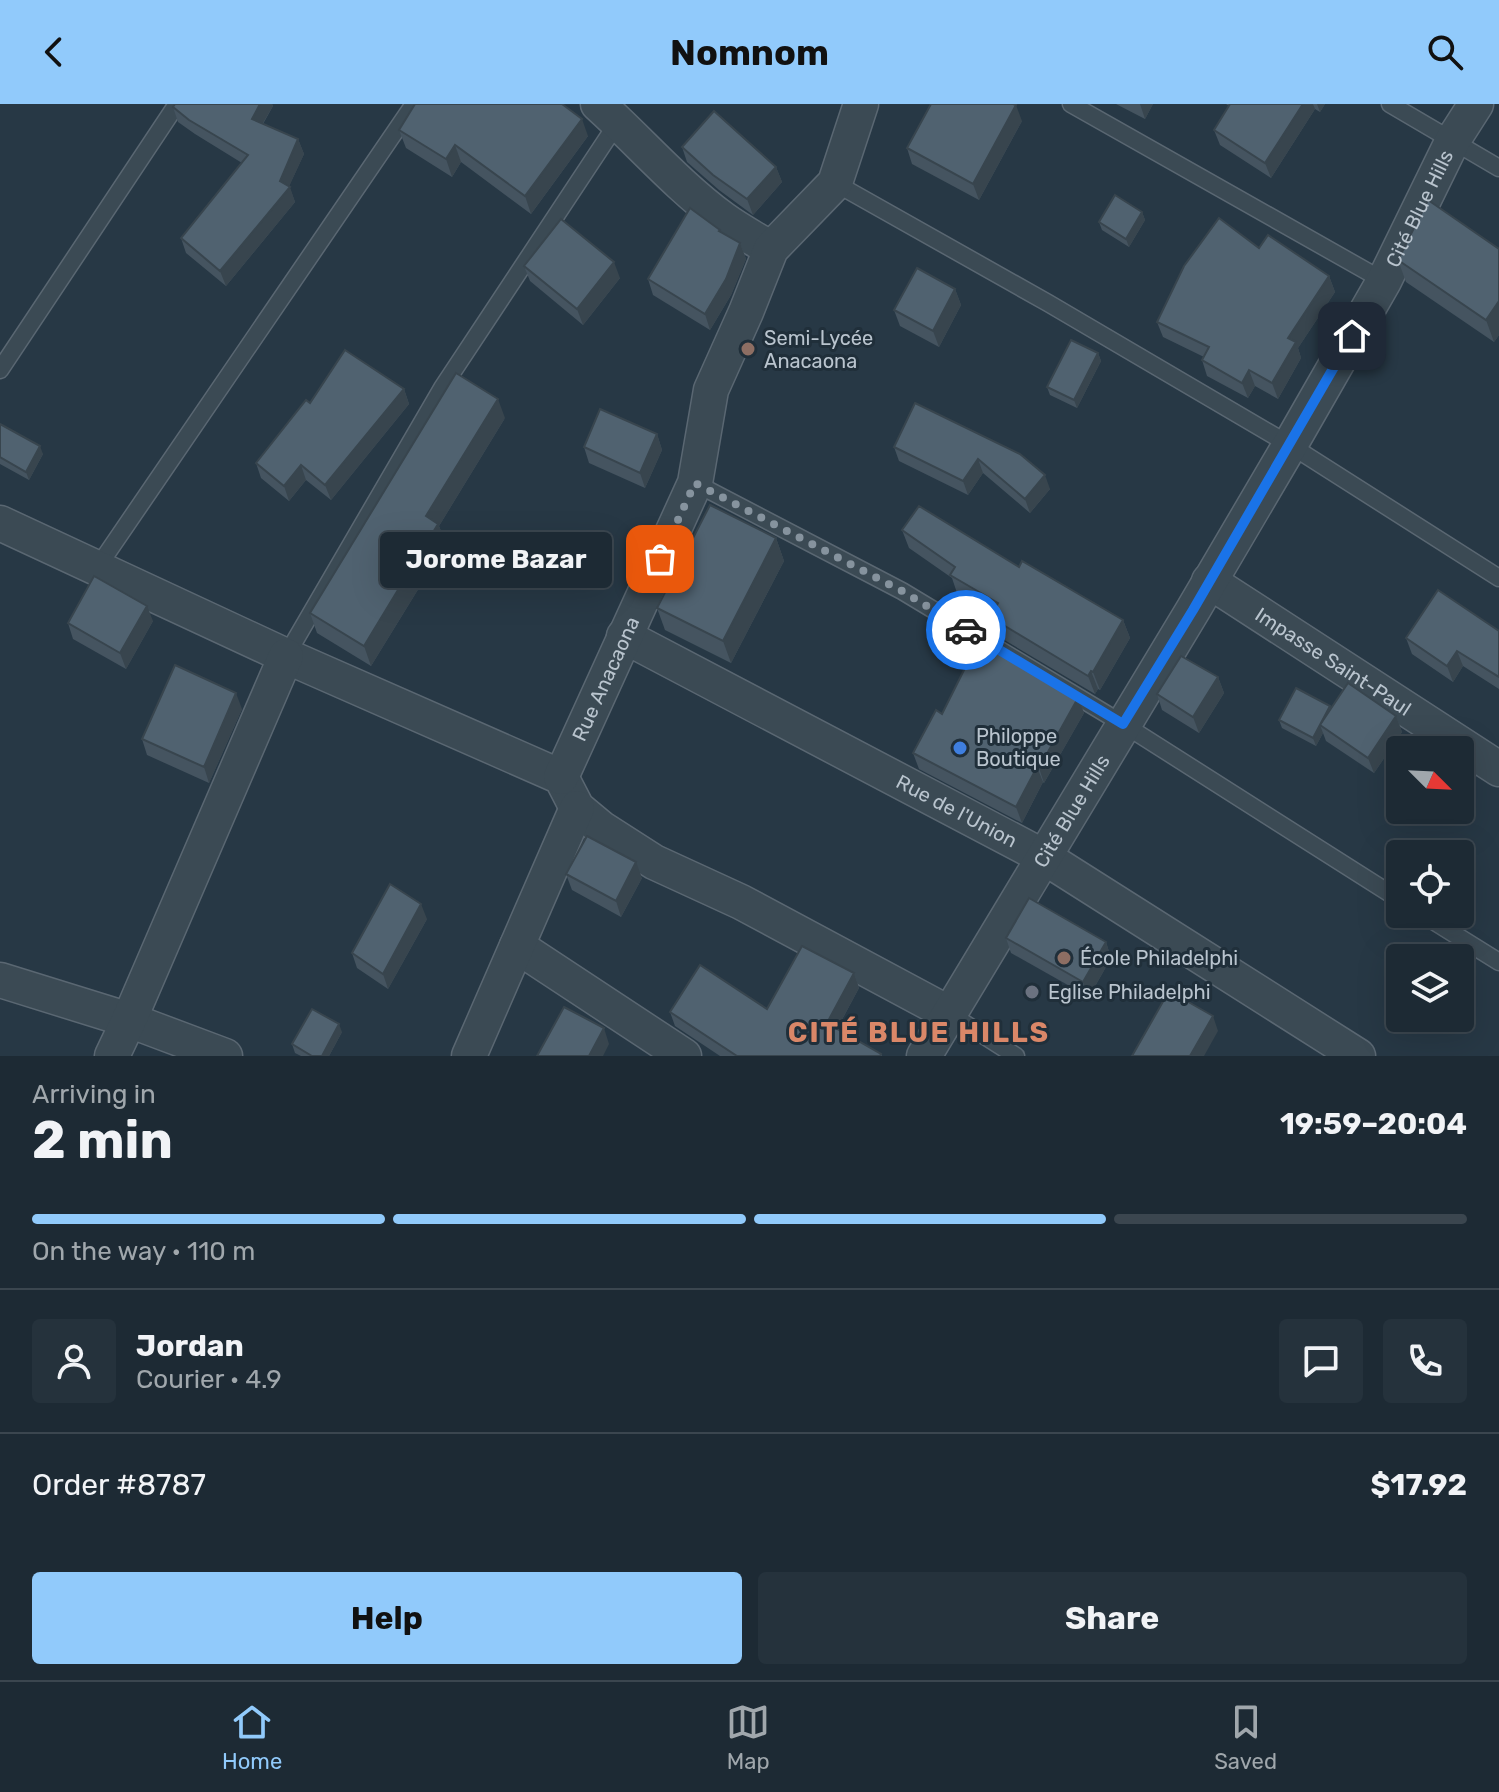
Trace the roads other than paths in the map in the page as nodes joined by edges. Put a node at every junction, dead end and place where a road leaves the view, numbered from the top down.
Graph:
1 (177, 104) edge
2 (414, 104) edge
3 (861, 104) edge
4 (1071, 104) edge
5 (1390, 104) edge
6 (1476, 104) edge
7 (608, 113) edge
8 (1453, 140) junction
9 (1499, 168) edge
10 (835, 183) junction
11 (771, 249) junction
12 (1384, 281) junction
13 (0, 370) edge
14 (1290, 445) junction
15 (695, 483) junction
16 (0, 523) edge
17 (97, 568) junction
18 (1499, 578) edge
19 (1209, 581) junction
20 (624, 636) junction
21 (286, 656) junction
22 (1123, 724) junction
23 (1499, 769) edge
24 (561, 777) junction
25 (577, 808) junction
26 (1044, 857) junction
27 (1386, 891) edge
28 (1444, 928) edge
29 (517, 946) junction
30 (1499, 962) edge
31 (0, 980) edge
32 (950, 1014) junction
33 (129, 1020) junction
34 (112, 1056) edge
35 (225, 1056) edge
36 (469, 1056) edge
37 (684, 1056) edge
38 (924, 1056) edge
39 (1016, 1056) edge
40 (1358, 1056) edge

1 - 13 lane
2 - 17 lane
3 - 10 street, Rue Anacaona
4 - 12 lane
5 - 8 lane
6 - 8 street, Cité Blue Hills
7 - 11 street
7 - 21 lane
8 - 9 lane
8 - 12 street, Cité Blue Hills
10 - 11 street, Rue Anacaona
10 - 14 lane
11 - 15 street, Rue Anacaona
12 - 14 street, Cité Blue Hills
14 - 18 lane
14 - 19 street, Cité Blue Hills
15 - 20 street, Rue Anacaona
15 - 22 lane
16 - 17 street
17 - 21 street
19 - 22 street, Cité Blue Hills
19 - 23 street, Impasse Saint-Paul
20 - 24 street, Rue Anacaona
20 - 26 street, Rue de l'Union
21 - 24 street
21 - 33 street
22 - 26 street, Cité Blue Hills
22 - 27 lane
24 - 25 street
25 - 29 street
25 - 32 street
26 - 32 street, Cité Blue Hills
26 - 40 street, Rue de l'Union
28 - 30 lane
29 - 36 street
29 - 37 street
31 - 33 street
32 - 38 street, Cité Blue Hills
32 - 39 lane
33 - 34 street
33 - 35 street

